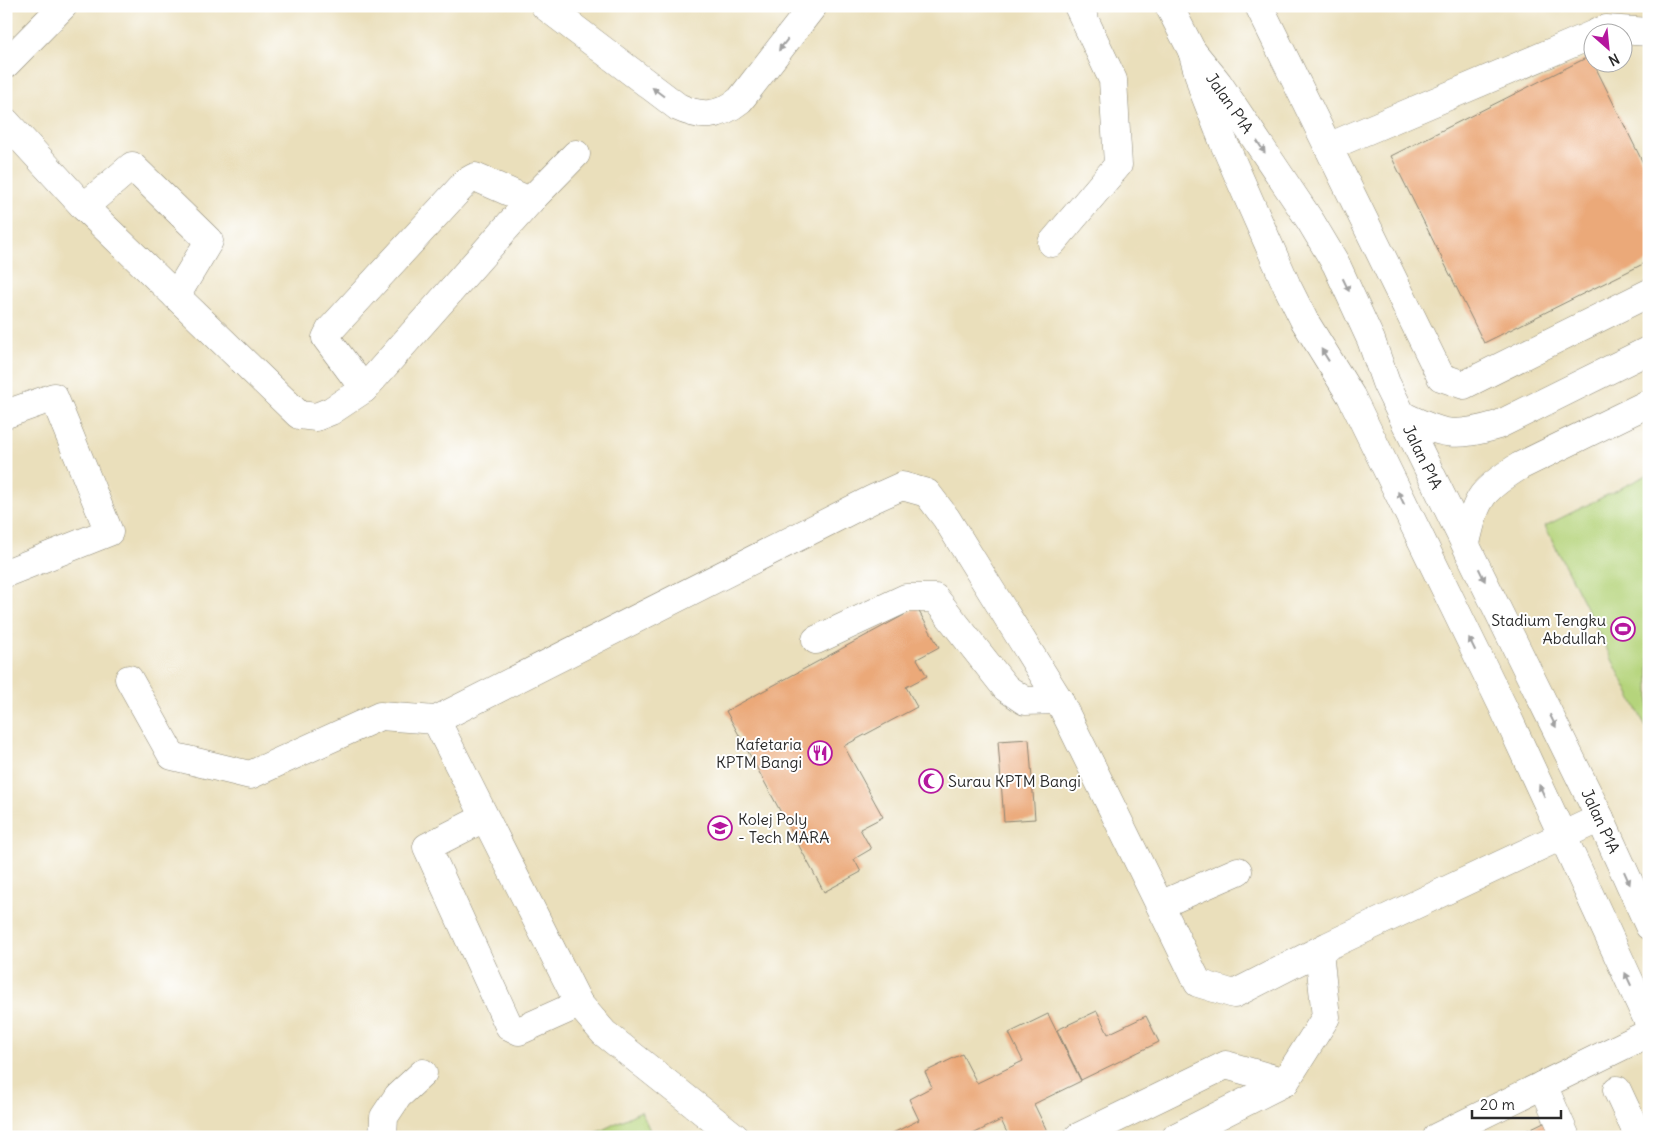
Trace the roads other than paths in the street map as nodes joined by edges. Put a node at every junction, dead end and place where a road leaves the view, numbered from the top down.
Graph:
1 (64, 6) edge
2 (544, 6) edge
3 (813, 6) edge
4 (1078, 6) edge
5 (1258, 6) edge
6 (1173, 8) edge
7 (1632, 31) edge
8 (1649, 32) edge
9 (1582, 39) edge
10 (1192, 51) junction
11 (6, 64) edge
12 (6, 122) edge
13 (1328, 147) junction
14 (576, 154) dead end
15 (530, 201) junction
16 (84, 207) junction
17 (1052, 243) dead end
18 (1649, 293) edge
19 (176, 296) junction
20 (1649, 350) edge
21 (364, 389) junction
22 (1649, 403) edge
23 (6, 414) edge
24 (1402, 415) junction
25 (1466, 543) junction
26 (6, 573) edge
27 (816, 640) dead end
28 (128, 679) dead end
29 (1059, 700) junction
30 (436, 720) junction
31 (484, 818) junction
32 (1600, 818) junction
33 (1562, 836) junction
34 (1238, 870) dead end
35 (1160, 905) junction
36 (1649, 926) edge
37 (1319, 951) junction
38 (579, 1004) junction
39 (1649, 1023) edge
40 (1649, 1033) edge
41 (423, 1073) dead end
42 (1285, 1082) junction
43 (1543, 1085) junction
44 (1617, 1090) dead end
45 (383, 1137) edge
46 (735, 1137) edge
47 (1078, 1137) edge
48 (1176, 1137) edge
49 (1438, 1137) edge
50 (1566, 1137) edge
51 (1639, 1137) edge

1 - 11 main road
3 -> 2 main road
4 - 17 main road
5 - 13 main road
6 - 10 main road, Jalan P1A
7 - 8 main road
9 - 13 main road
10 -> 24 main road, Jalan P1A
33 -> 10 main road
12 - 16 main road
13 - 18 main road
14 - 15 main road
15 - 21 main road
15 - 21 main road
16 - 19 main road
16 - 19 main road
19 - 21 main road
20 - 24 main road
22 - 25 main road
23 - 26 main road
24 - 25 main road, Jalan P1A
25 -> 32 main road, Jalan P1A
27 - 29 main road
28 - 30 main road
29 - 30 main road
29 - 35 main road
30 - 31 main road
31 - 38 main road
31 - 38 main road
32 - 33 main road
32 -> 36 main road, Jalan P1A
33 - 37 main road
39 -> 33 main road
34 - 35 main road
35 - 37 main road
37 - 42 main road
38 - 46 main road
40 - 43 main road
41 - 45 main road
42 - 47 main road
42 - 48 main road
43 - 49 main road
43 - 50 main road
44 - 51 main road

